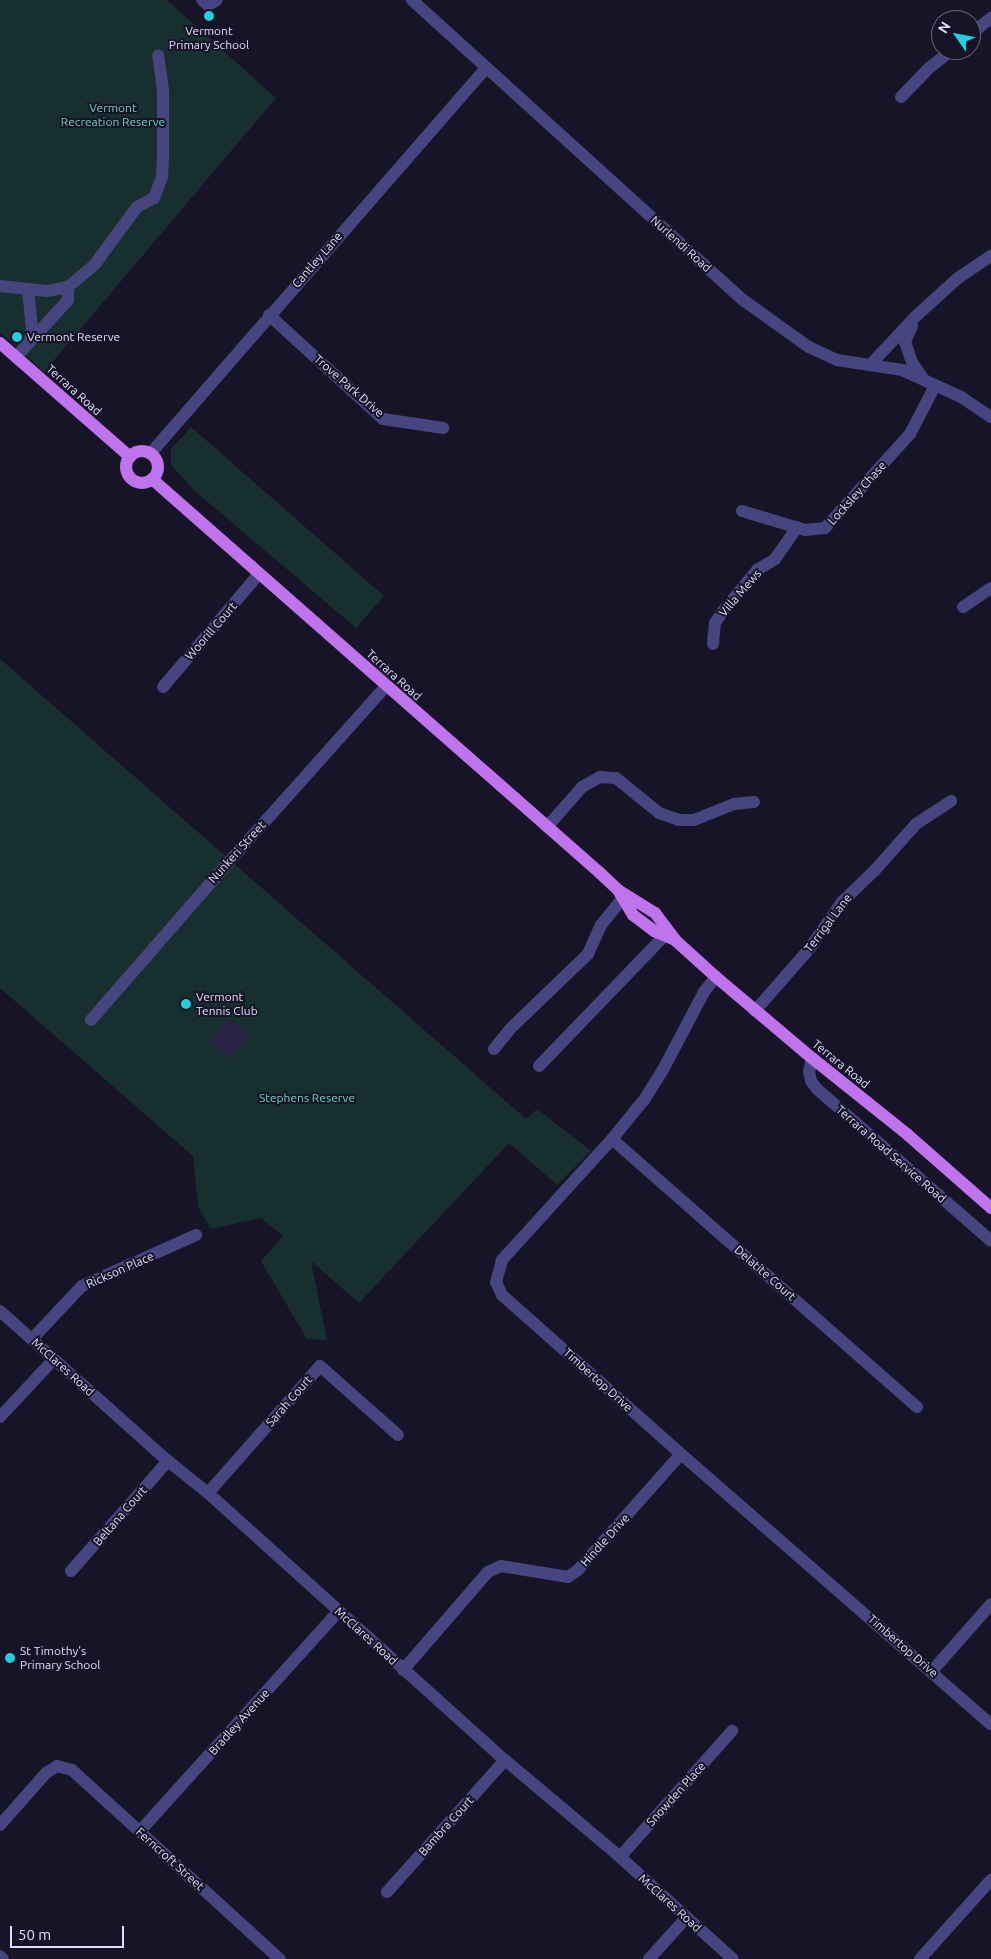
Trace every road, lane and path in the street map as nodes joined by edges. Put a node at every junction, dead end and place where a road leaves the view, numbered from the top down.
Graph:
1 (202, 0) edge
2 (217, 0) edge
3 (412, 0) edge
4 (991, 18) edge
5 (981, 26) edge
6 (158, 55) dead end
7 (939, 60) edge
8 (486, 68) junction
9 (902, 97) dead end
10 (991, 256) edge
11 (0, 286) edge
12 (68, 287) junction
13 (28, 290) junction
14 (269, 315) junction
15 (915, 317) junction
16 (30, 342) junction
17 (0, 343) edge
18 (16, 357) junction
19 (871, 364) junction
20 (930, 383) junction
21 (991, 417) edge
22 (443, 428) dead end
23 (150, 454) junction
24 (130, 458) junction
25 (152, 479) junction
26 (742, 511) dead end
27 (797, 527) junction
28 (259, 574) junction
29 (991, 588) edge
30 (963, 607) dead end
31 (713, 644) dead end
32 (386, 686) junction
33 (163, 687) dead end
34 (951, 801) dead end
35 (754, 802) dead end
36 (547, 827) junction
37 (622, 894) junction
38 (669, 936) junction
39 (716, 977) junction
40 (755, 1011) junction
41 (91, 1020) dead end
42 (494, 1049) dead end
43 (812, 1058) junction
44 (539, 1066) dead end
45 (612, 1139) junction
46 (991, 1208) edge
47 (196, 1235) dead end
48 (991, 1241) edge
49 (0, 1311) edge
50 (32, 1339) junction
51 (54, 1359) junction
52 (917, 1407) dead end
53 (0, 1417) edge
54 (398, 1435) dead end
55 (680, 1454) junction
56 (168, 1461) junction
57 (208, 1493) junction
58 (71, 1571) dead end
59 (991, 1604) edge
60 (338, 1612) junction
61 (403, 1670) junction
62 (932, 1671) junction
63 (991, 1724) edge
64 (732, 1731) dead end
65 (505, 1760) junction
66 (0, 1825) edge
67 (140, 1831) junction
68 (620, 1857) junction
69 (991, 1880) edge
70 (387, 1892) dead end
71 (686, 1918) junction
72 (0, 1956) edge
73 (922, 1958) edge
74 (3, 1959) edge
75 (280, 1959) edge
76 (649, 1959) edge
77 (733, 1959) edge

1 - 2 street
3 - 8 street, Nurlendi Road
4 - 5 street
6 - 12 street
7 - 9 street
8 - 14 street, Cantley Lane
8 - 19 street, Nurlendi Road
10 - 15 street
11 - 13 street
12 - 13 street
12 - 16 street
13 - 16 street
14 - 22 street, Trove Park Drive
14 - 23 street, Cantley Lane
15 - 19 street
15 - 20 street
16 - 18 street
17 - 18 main road, Terrara Road
18 - 24 main road, Terrara Road
19 - 20 street, Nurlendi Road
20 - 21 street, Nurlendi Road
20 - 27 street, Locksley Chase
23 - 24 main road
23 - 25 main road
24 - 25 main road
25 - 28 main road, Terrara Road
26 - 27 street, Locksley Chase
27 - 31 street, Villa Mews
28 - 32 main road, Terrara Road
28 - 33 street, Woorill Court
29 - 30 street
32 - 36 main road, Terrara Road
32 - 41 street, Nunkeri Street
34 - 40 street, Terrigal Lane
35 - 36 street
36 - 37 main road, Terrara Road
37 - 38 main road, Terrara Road
37 - 42 street
38 - 39 main road, Terrara Road
38 - 44 street
39 - 40 main road, Terrara Road
39 - 45 street, Timbertop Drive
40 - 43 main road, Terrara Road
43 - 46 main road, Terrara Road
43 - 48 street, Terrara Road Service Road
45 - 52 street, Delatite Court
45 - 55 street, Timbertop Drive
47 - 50 street, Rickson Place
49 - 50 street, McClares Road
50 - 51 street, McClares Road
51 - 53 street
51 - 56 street, McClares Road
54 - 57 street, Sarah Court
55 - 61 street, Hindle Drive
55 - 62 street, Timbertop Drive
56 - 57 street, McClares Road
56 - 58 street, Beltana Court
57 - 60 street, McClares Road
59 - 62 street
60 - 61 street, McClares Road
60 - 67 street, Bradley Avenue
61 - 65 street, McClares Road
62 - 63 street, Timbertop Drive
64 - 68 street, Snowden Place
65 - 68 street, McClares Road
65 - 70 street, Bambra Court
66 - 67 street, Ferncroft Street
67 - 75 street, Ferncroft Street
68 - 71 street, McClares Road
69 - 73 street
71 - 76 street
71 - 77 street, McClares Road
72 - 74 street

